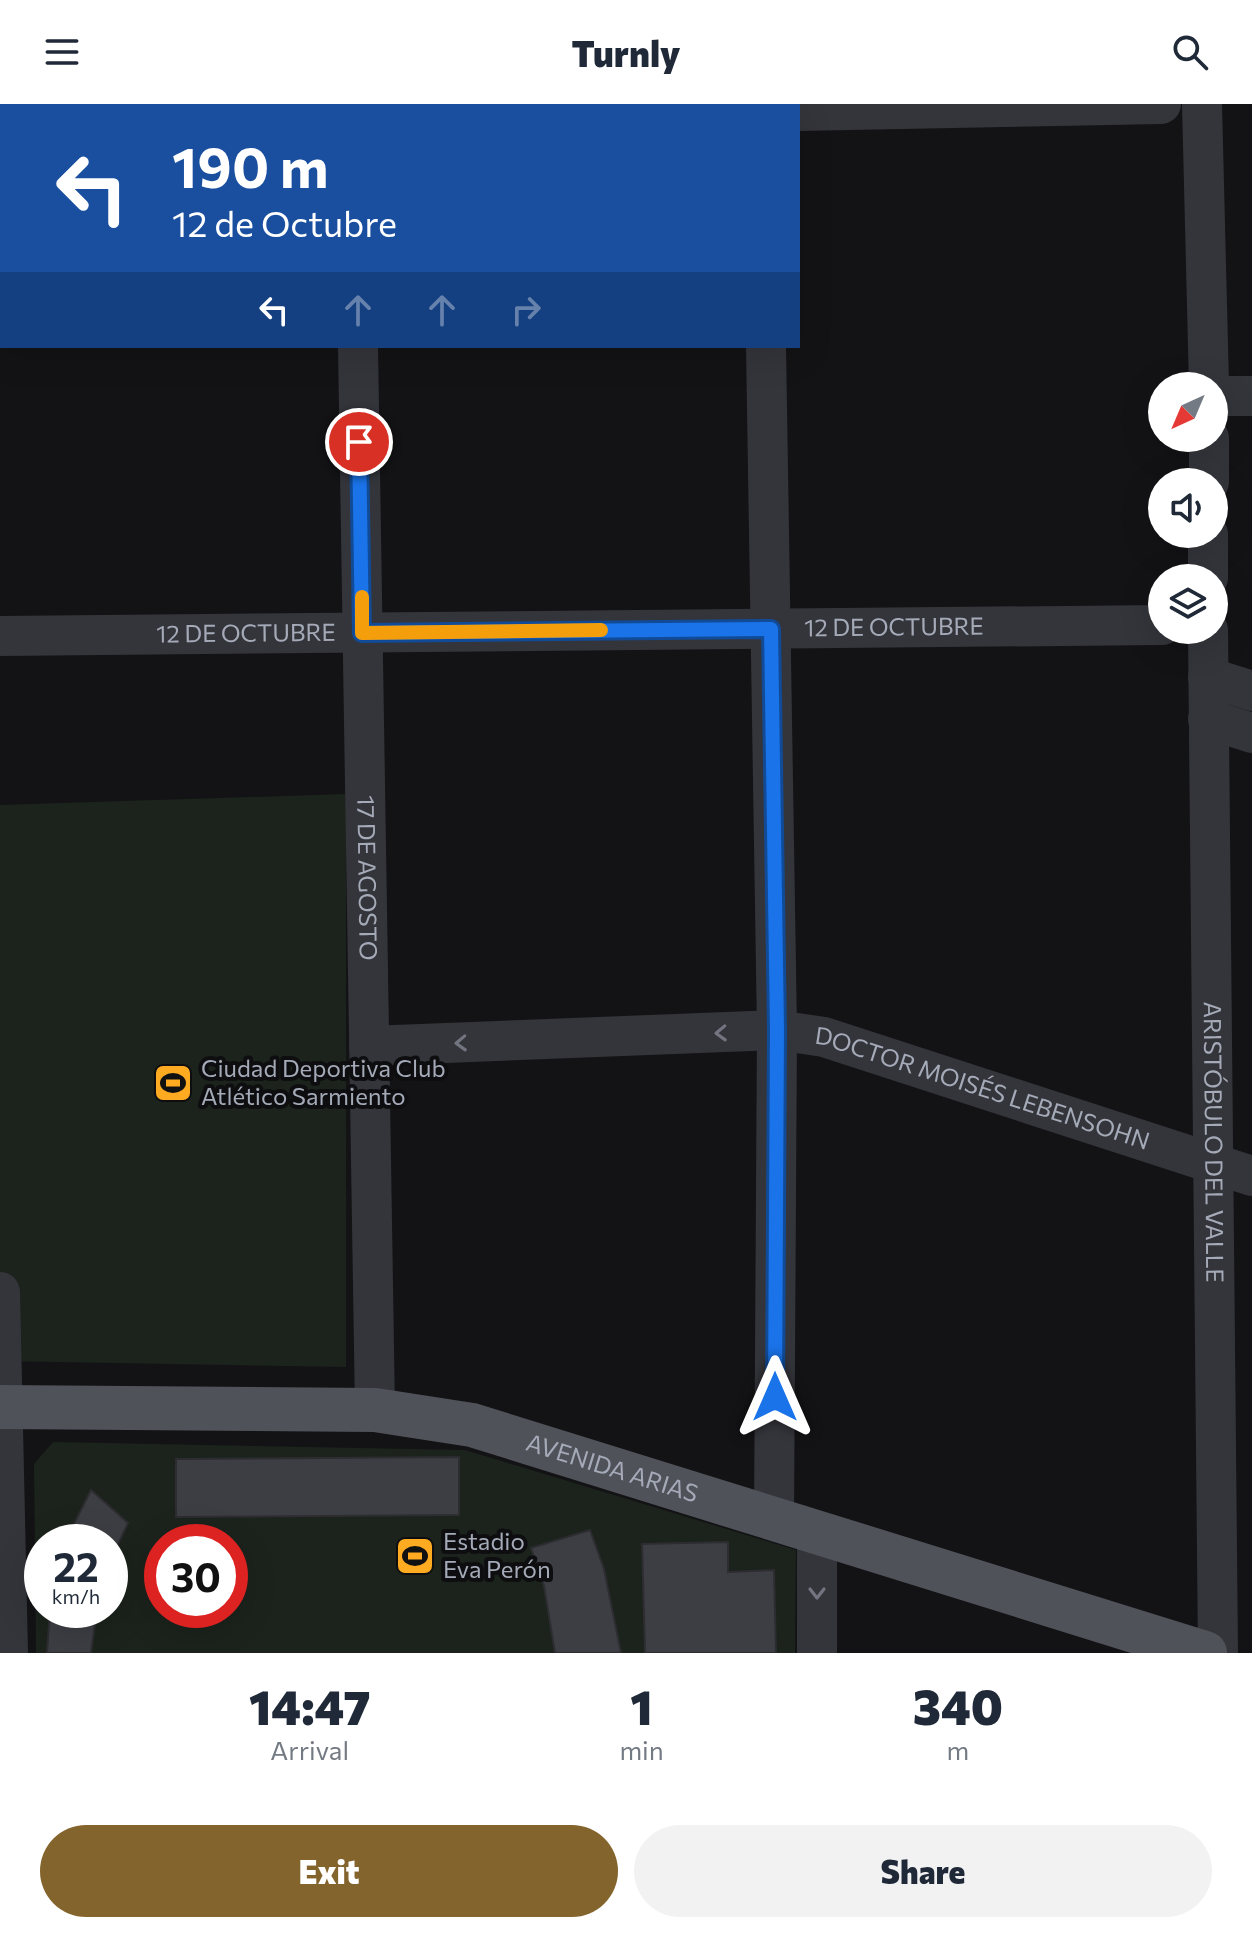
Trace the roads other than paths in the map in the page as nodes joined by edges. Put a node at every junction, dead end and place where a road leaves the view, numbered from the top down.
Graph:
1 (1161, 104) edge
2 (1202, 104) edge
3 (800, 111) edge
4 (358, 348) edge
5 (766, 348) edge
6 (1209, 372) edge
7 (1228, 396) edge
8 (1252, 396) edge
9 (1148, 625) edge
10 (771, 629) junction
11 (362, 633) junction
12 (0, 636) edge
13 (1208, 644) edge
14 (1208, 677) junction
15 (1252, 691) edge
16 (1208, 719) junction
17 (1252, 733) edge
18 (777, 1030) junction
19 (369, 1046) junction
20 (1212, 1163) junction
21 (1252, 1176) edge
22 (0, 1292) edge
23 (2, 1407) edge
24 (375, 1410) junction
25 (774, 1519) junction
26 (817, 1532) junction
27 (8, 1653) edge
28 (817, 1653) edge
29 (1205, 1653) edge
30 (1218, 1653) edge

1 - 3 street
2 - 6 street
4 - 11 street, 17 DE AGOSTO
5 - 10 street
7 - 8 street
9 - 10 street, 12 DE OCTUBRE
10 - 11 street, 12 DE OCTUBRE
10 - 18 street
11 - 12 street, 12 DE OCTUBRE
11 - 19 street, 17 DE AGOSTO
13 - 14 street, ARISTÓBULO DEL VALLE
14 - 15 street
14 - 16 street, ARISTÓBULO DEL VALLE
16 - 17 street
16 - 20 street, ARISTÓBULO DEL VALLE
18 -> 19 street, DOCTOR MOISÉS LEBENSOHN
18 - 20 street, DOCTOR MOISÉS LEBENSOHN
18 - 25 street
19 - 24 street, 17 DE AGOSTO
20 - 21 street, DOCTOR MOISÉS LEBENSOHN
20 - 30 street, ARISTÓBULO DEL VALLE
22 - 23 street
23 - 24 main road, AVENIDA ARIAS
23 - 27 street
24 - 25 main road, AVENIDA ARIAS
25 - 26 main road, AVENIDA ARIAS
26 -> 28 street
26 - 29 main road, AVENIDA ARIAS

